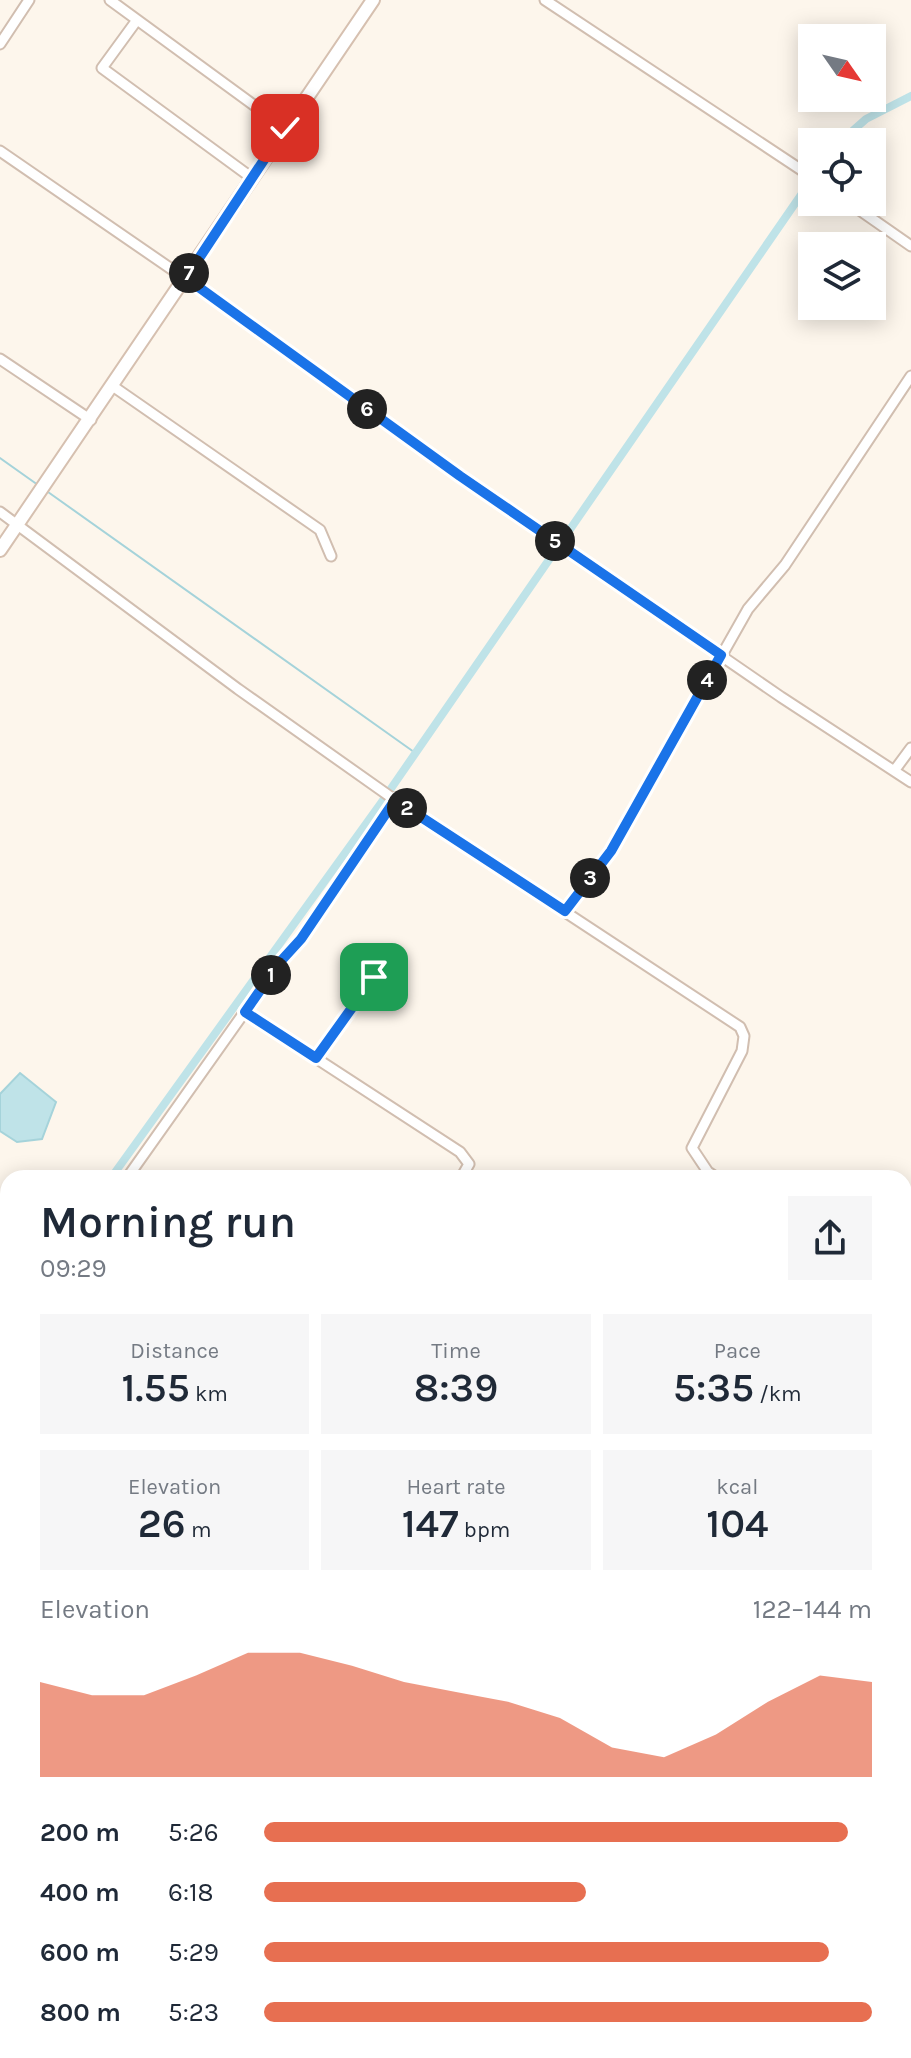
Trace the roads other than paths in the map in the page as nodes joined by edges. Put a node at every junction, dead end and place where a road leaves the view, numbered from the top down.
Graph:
1 (29, 0) edge
2 (110, 0) edge
3 (373, 0) edge
4 (545, 0) edge
5 (137, 20) junction
6 (0, 44) edge
7 (285, 128) junction
8 (0, 151) edge
9 (798, 167) edge
10 (252, 178) junction
11 (868, 216) edge
12 (911, 246) edge
13 (186, 278) junction
14 (0, 359) edge
15 (911, 376) edge
16 (114, 387) junction
17 (91, 420) junction
18 (0, 512) edge
19 (18, 526) junction
20 (0, 550) edge
21 (331, 556) dead end
22 (721, 655) junction
23 (911, 748) edge
24 (894, 771) junction
25 (911, 782) edge
26 (393, 798) junction
27 (565, 911) junction
28 (374, 977) dead end
29 (245, 1012) junction
30 (316, 1058) junction
31 (133, 1170) edge
32 (466, 1170) edge
33 (705, 1170) edge

1 - 6 street
2 - 5 street
3 - 7 street
4 - 9 street
5 - 7 street
5 - 10 street
7 - 10 street
8 - 13 street
10 - 13 street
11 - 12 street
13 - 16 street
13 - 22 street
14 - 17 street
15 - 22 street
16 - 17 street
16 - 21 street
17 - 19 street
18 - 19 street
19 - 20 street
19 - 26 street
22 - 24 street
22 - 27 street
23 - 24 street
24 - 25 street
26 - 27 street
26 - 29 street
27 - 33 street
28 - 30 street
29 - 30 street
29 - 31 street
30 - 32 street

